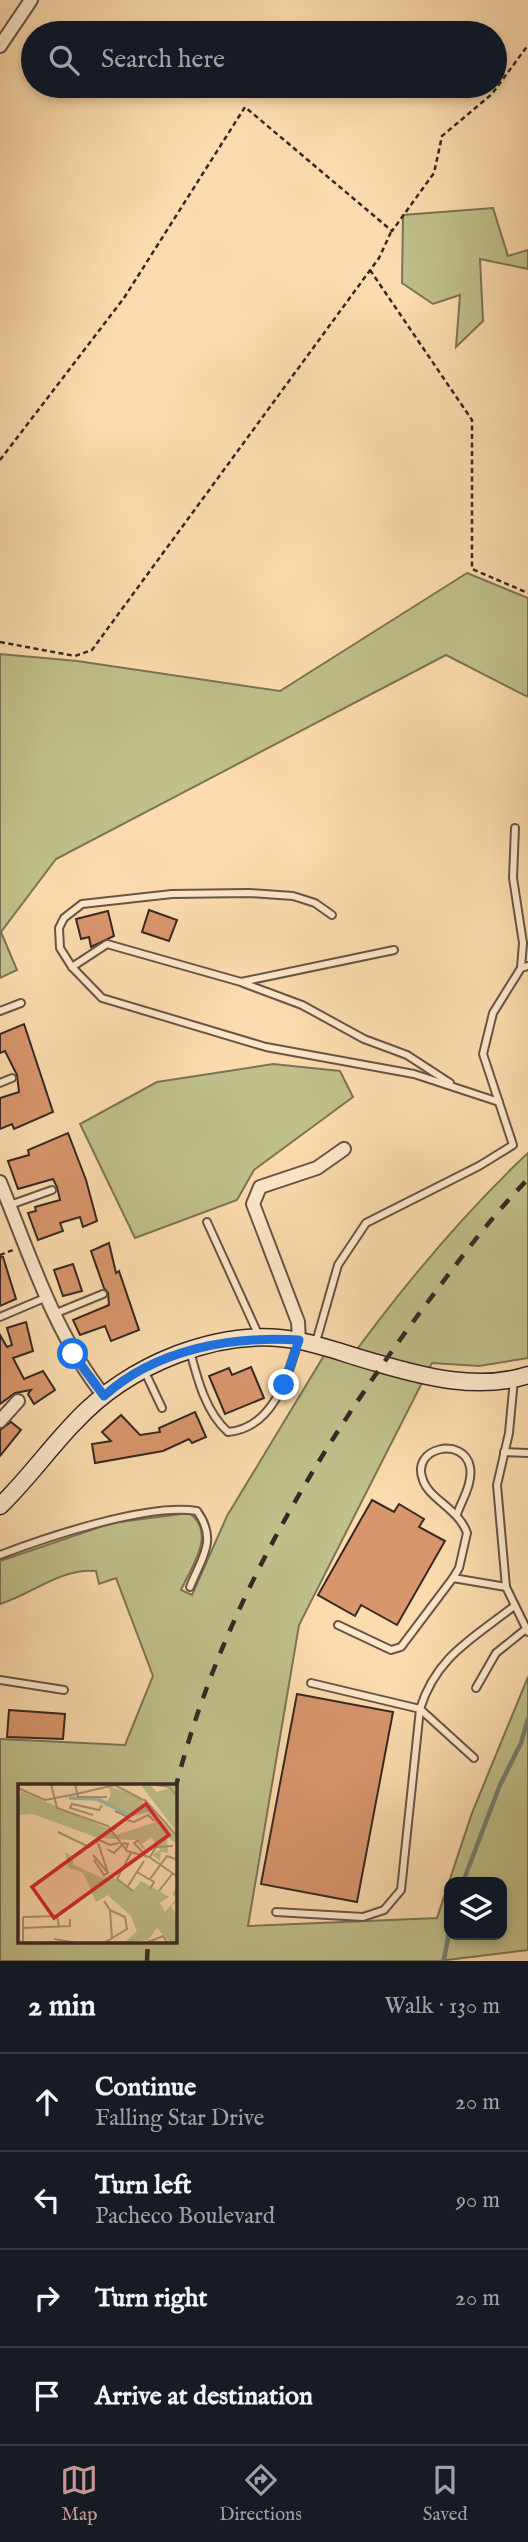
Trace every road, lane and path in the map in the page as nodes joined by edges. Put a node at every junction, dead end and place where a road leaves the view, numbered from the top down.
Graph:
1 (31, 0) edge
2 (528, 45) edge
3 (0, 46) edge
4 (507, 74) edge
5 (487, 98) edge
6 (392, 231) junction
7 (370, 270) junction
8 (0, 460) edge
9 (528, 593) edge
10 (0, 642) edge
11 (515, 828) dead end
12 (332, 915) dead end
13 (394, 950) dead end
14 (72, 967) junction
15 (525, 967) edge
16 (241, 982) junction
17 (21, 1003) dead end
18 (0, 1011) edge
19 (12, 1078) dead end
20 (0, 1083) edge
21 (458, 1088) junction
22 (499, 1102) junction
23 (344, 1149) dead end
24 (1, 1189) edge
25 (52, 1190) dead end
26 (10, 1205) junction
27 (206, 1222) dead end
28 (103, 1294) dead end
29 (47, 1297) junction
30 (54, 1314) junction
31 (0, 1317) edge
32 (260, 1338) junction
33 (307, 1343) junction
34 (190, 1351) junction
35 (144, 1370) junction
36 (521, 1377) edge
37 (104, 1396) junction
38 (18, 1401) dead end
39 (162, 1408) dead end
40 (0, 1421) edge
41 (505, 1452) junction
42 (528, 1453) edge
43 (0, 1506) edge
44 (457, 1514) junction
45 (0, 1555) edge
46 (453, 1578) junction
47 (190, 1587) dead end
48 (506, 1587) junction
49 (513, 1607) junction
50 (338, 1625) dead end
51 (527, 1631) edge
52 (0, 1680) edge
53 (312, 1684) dead end
54 (476, 1688) dead end
55 (64, 1690) dead end
56 (420, 1709) junction
57 (474, 1758) dead end
58 (276, 1912) dead end

1 - 3 street
2 - 4 path
5 - 6 path
6 - 7 path
6 - 8 path
7 - 9 path
7 - 10 path
11 - 15 lane
12 - 14 lane
13 - 16 lane
14 - 16 lane
14 - 21 lane
15 - 22 lane
16 - 21 lane
17 - 18 lane
19 - 20 lane
21 - 22 lane
22 - 33 lane
23 - 33 street
24 - 26 street
25 - 26 lane
26 - 29 street
27 - 32 lane
28 - 30 lane
29 - 30 street
29 - 31 lane
30 - 37 street
32 - 33 main road
32 - 34 main road
33 - 34 lane
33 - 36 main road
34 - 35 main road
35 - 37 main road
35 - 39 lane
36 - 41 lane
37 - 43 main road
38 - 40 street
41 - 42 lane
41 - 48 lane
44 - 44 lane
44 - 46 lane
45 - 47 lane
46 - 48 lane
46 - 50 lane
48 - 49 lane
49 - 51 lane
49 - 56 lane
51 - 54 lane
52 - 55 lane
53 - 56 lane
56 - 57 lane
56 - 58 lane

